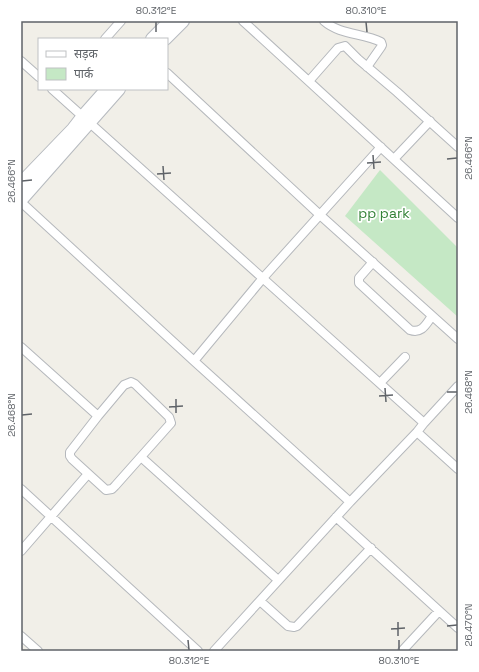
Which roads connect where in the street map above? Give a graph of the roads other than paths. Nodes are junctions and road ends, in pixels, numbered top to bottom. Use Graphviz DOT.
graph roads {
  1 [pos="121,21"];
  2 [pos="170,21"];
  3 [pos="183,21"];
  4 [pos="243,21"];
  5 [pos="324,21"];
  6 [pos="106,38"];
  7 [pos="153,38"];
  8 [pos="166,38"];
  9 [pos="21,61"];
  10 [pos="367,67"];
  11 [pos="168,74"];
  12 [pos="38,76"];
  13 [pos="309,81"];
  14 [pos="56,90"];
  15 [pos="106,90"];
  16 [pos="118,90"];
  17 [pos="86,119"];
  18 [pos="430,121"];
  19 [pos="381,147"];
  20 [pos="458,147"];
  21 [pos="394,159"];
  22 [pos="21,183"];
  23 [pos="21,201"];
  24 [pos="320,214"];
  25 [pos="458,218"];
  26 [pos="373,262"];
  27 [pos="263,278"];
  28 [pos="432,316"];
  29 [pos="458,339"];
  30 [pos="21,347"];
  31 [pos="404,356"];
  32 [pos="194,361"];
  33 [pos="380,383"];
  34 [pos="458,386"];
  35 [pos="98,416"];
  36 [pos="424,423"];
  37 [pos="417,432"];
  38 [pos="141,457"];
  39 [pos="458,467"];
  40 [pos="88,474"];
  41 [pos="21,489"];
  42 [pos="350,502"];
  43 [pos="51,516"];
  44 [pos="336,517"];
  45 [pos="371,548"];
  46 [pos="21,551"];
  47 [pos="278,580"];
  48 [pos="260,601"];
  49 [pos="439,611"];
  50 [pos="458,628"];
  51 [pos="21,636"];
  52 [pos="38,651"];
  53 [pos="198,651"];
  54 [pos="214,651"];
  55 [pos="402,651"];
  1 -- 6 [label="street"];
  2 -- 7 [label="street"];
  3 -- 8 [label="street"];
  4 -- 13 [label="street"];
  5 -- 10 [label="street"];
  9 -- 12 [label="street"];
  10 -- 13 [label="street"];
  10 -- 18 [label="street"];
  11 -- 24 [label="street"];
  13 -- 19 [label="street"];
  14 -- 17 [label="street"];
  15 -- 17 [label="street"];
  16 -- 17 [label="street"];
  17 -- 22 [label="street"];
  17 -- 23 [label="street"];
  17 -- 27 [label="street"];
  18 -- 20 [label="street"];
  18 -- 21 [label="street"];
  19 -- 21 [label="street"];
  19 -- 24 [label="street"];
  21 -- 25 [label="street"];
  23 -- 32 [label="street"];
  24 -- 26 [label="street"];
  24 -- 27 [label="street"];
  26 -- 28 [label="street"];
  26 -- 28 [label="street"];
  27 -- 32 [label="street"];
  27 -- 33 [label="street"];
  28 -- 29 [label="street"];
  30 -- 35 [label="street"];
  31 -- 33 [label="street"];
  32 -- 42 [label="street"];
  33 -- 36 [label="street"];
  34 -- 36 [label="street"];
  35 -- 38 [label="street"];
  35 -- 40 [label="street"];
  36 -- 37 [label="street"];
  37 -- 39 [label="street"];
  37 -- 42 [label="street"];
  38 -- 40 [label="street"];
  38 -- 47 [label="street"];
  40 -- 43 [label="street"];
  41 -- 43 [label="street"];
  42 -- 44 [label="street"];
  43 -- 46 [label="street"];
  43 -- 53 [label="street"];
  44 -- 45 [label="street"];
  44 -- 47 [label="street"];
  45 -- 48 [label="street"];
  45 -- 49 [label="street"];
  47 -- 48 [label="street"];
  48 -- 54 [label="street"];
  49 -- 50 [label="street"];
  49 -- 55 [label="street"];
  51 -- 52 [label="street"];
}
